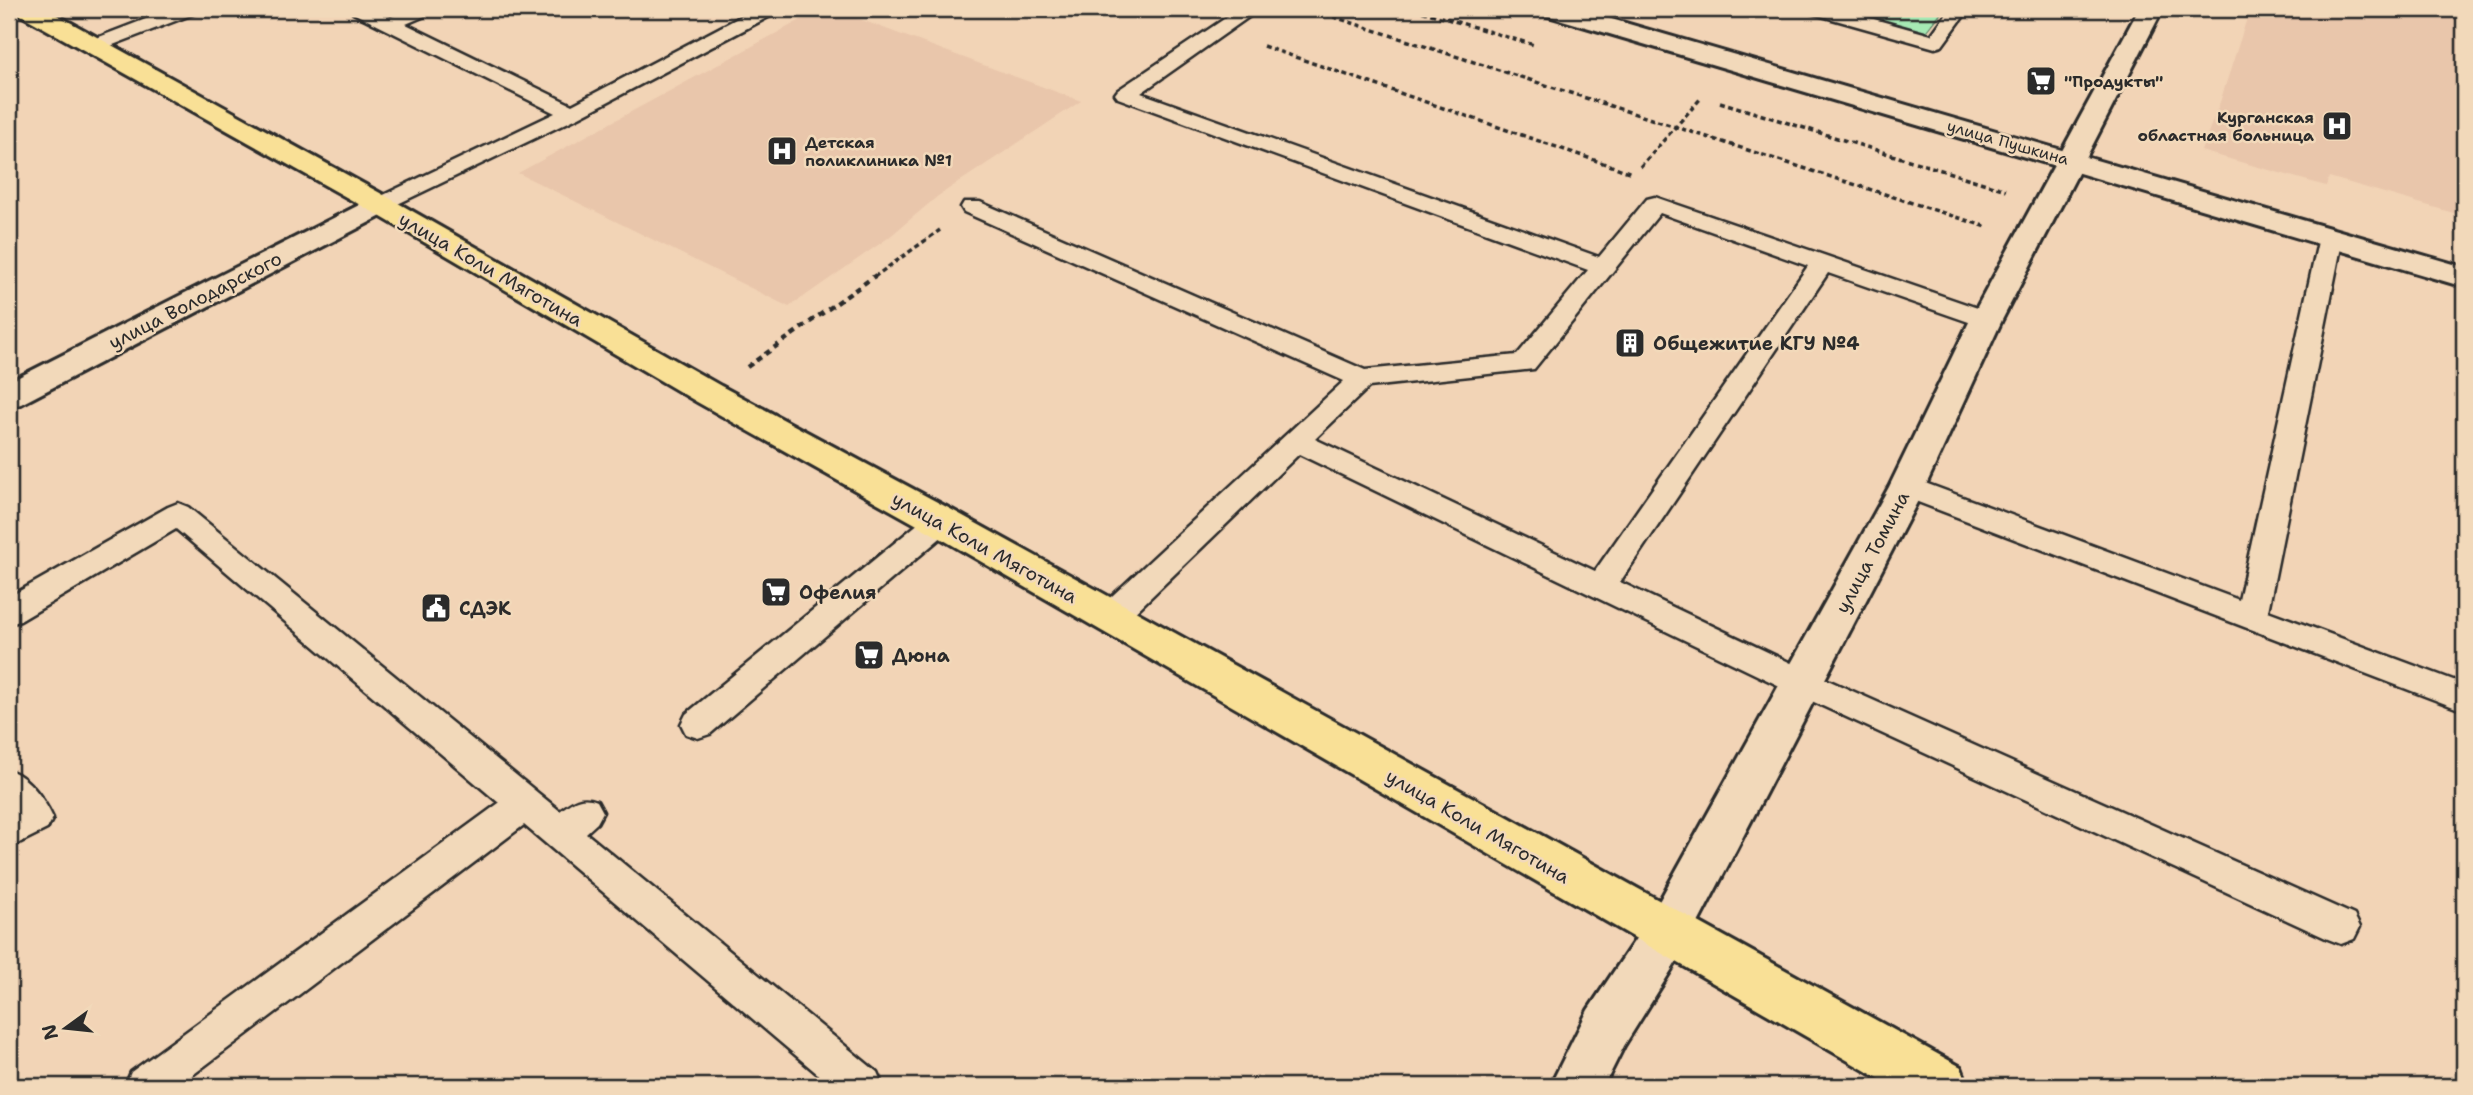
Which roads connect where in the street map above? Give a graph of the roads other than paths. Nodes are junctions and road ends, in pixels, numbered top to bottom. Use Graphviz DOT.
graph roads {
  1 [pos="28,9"];
  2 [pos="189,9"];
  3 [pos="360,9"];
  4 [pos="425,9"];
  5 [pos="769,9"];
  6 [pos="1251,9"];
  7 [pos="1551,9"];
  8 [pos="1818,9"];
  9 [pos="1960,9"];
  10 [pos="2151,9"];
  11 [pos="391,24"];
  12 [pos="93,46"];
  13 [pos="572,113"];
  14 [pos="2069,159"];
  15 [pos="381,205"];
  16 [pos="972,207"];
  17 [pos="2331,237"];
  18 [pos="1822,262"];
  19 [pos="1604,267"];
  20 [pos="2464,277"];
  21 [pos="1986,320"];
  22 [pos="1362,379"];
  23 [pos="9,396"];
  24 [pos="1296,441"];
  25 [pos="1907,487"];
  26 [pos="942,521"];
  27 [pos="1601,586"];
  28 [pos="9,612"];
  29 [pos="1110,617"];
  30 [pos="2250,617"];
  31 [pos="1801,682"];
  32 [pos="2464,698"];
  33 [pos="698,724"];
  34 [pos="9,785"];
  35 [pos="525,804"];
  36 [pos="9,832"];
  37 [pos="2341,927"];
  38 [pos="1668,932"];
  39 [pos="145,1086"];
  40 [pos="863,1086"];
  41 [pos="1576,1086"];
  42 [pos="1941,1086"];
  1 -- 12 [label="main road, улица Коли Мяготина"];
  2 -- 12 [label="lane"];
  3 -- 11 [label="lane"];
  4 -- 11 [label="lane"];
  5 -- 13 [label="lane"];
  6 -- 19 [label="lane"];
  7 -- 14 [label="street, улица Пушкина"];
  8 -- 9 [label="lane"];
  10 -- 14 [label="street, улица Томина"];
  11 -- 13 [label="lane"];
  12 -- 15 [label="main road, улица Коли Мяготина"];
  13 -- 15 [label="lane"];
  14 -- 17 [label="street, улица Пушкина"];
  14 -- 21 [label="street, улица Томина"];
  15 -- 23 [label="street, улица Володарского"];
  15 -- 26 [label="main road, улица Коли Мяготина"];
  16 -- 22 [label="lane"];
  17 -- 20 [label="street, улица Пушкина"];
  17 -- 30 [label="lane"];
  18 -- 19 [label="lane"];
  18 -- 21 [label="lane"];
  18 -- 27 [label="lane"];
  19 -- 22 [label="lane"];
  21 -- 25 [label="street, улица Томина"];
  22 -- 24 [label="lane"];
  24 -- 27 [label="lane"];
  24 -- 29 [label="lane"];
  25 -- 30 [label="lane"];
  25 -- 31 [label="street, улица Томина"];
  26 -- 29 [label="main road, улица Коли Мяготина"];
  26 -- 33 [label="lane"];
  27 -- 31 [label="lane"];
  28 -- 35 [label="lane"];
  29 -- 38 [label="main road, улица Коли Мяготина"];
  30 -- 32 [label="lane"];
  31 -- 37 [label="lane"];
  31 -- 38 [label="street, улица Томина"];
  34 -- 36 [label="lane"];
  35 -- 39 [label="lane"];
  35 -- 40 [label="lane"];
  38 -- 41 [label="street, улица Томина"];
  38 -- 42 [label="main road, улица Коли Мяготина"];
}
